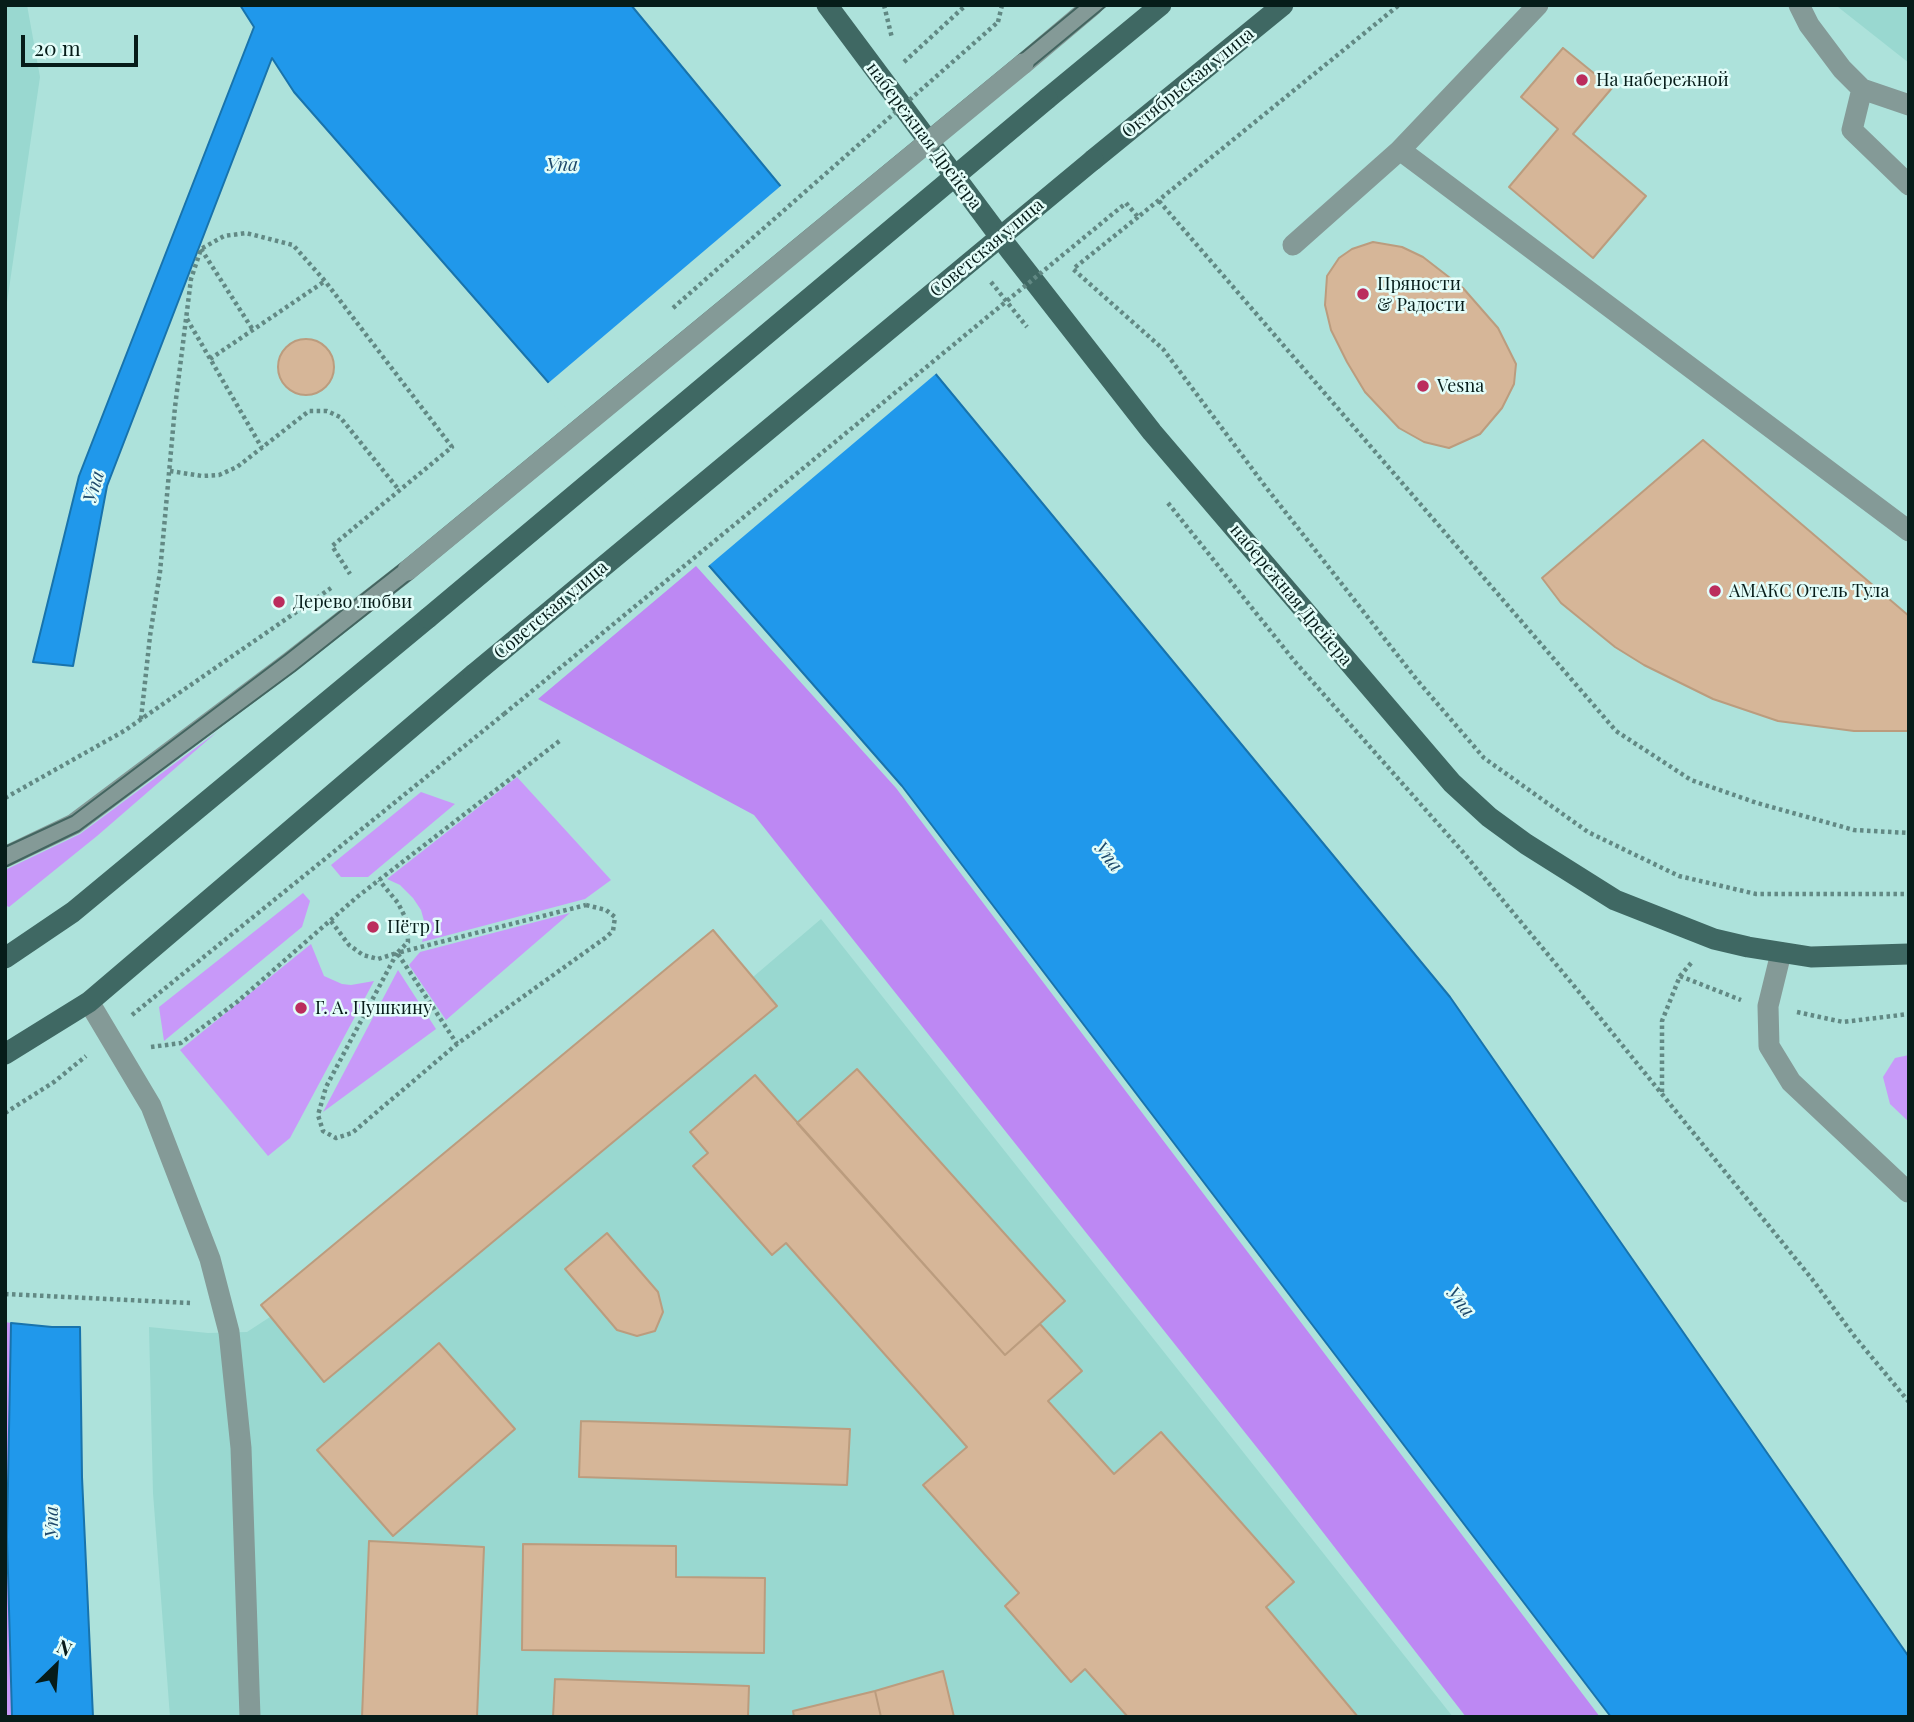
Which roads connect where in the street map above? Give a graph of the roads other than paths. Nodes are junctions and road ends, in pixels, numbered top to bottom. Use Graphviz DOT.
graph roads {
  1 [pos="827,5"];
  2 [pos="1093,5"];
  3 [pos="1161,5"];
  4 [pos="1283,5"];
  5 [pos="1538,5"];
  6 [pos="1799,5"];
  7 [pos="1862,89"];
  8 [pos="1909,105"];
  9 [pos="1400,150"];
  10 [pos="1093,160"];
  11 [pos="1909,185"];
  12 [pos="1293,245"];
  13 [pos="1909,531"];
  14 [pos="5,857"];
  15 [pos="1781,953"];
  16 [pos="1909,954"];
  17 [pos="5,958"];
  18 [pos="89,1002"];
  19 [pos="5,1054"];
  20 [pos="1908,1192"];
  21 [pos="250,1717"];
  1 -- 15 [label="main road, набережная Дрейера"];
  2 -- 14 [label="street, bridge"];
  3 -- 17 [label="main road, bridge"];
  4 -- 10 [label="main road, Октябрьская улица"];
  5 -- 9 [label="street"];
  6 -- 7 [label="street"];
  7 -- 8 [label="street"];
  7 -- 11 [label="street"];
  9 -- 12 [label="street"];
  9 -- 13 [label="street"];
  10 -- 18 [label="main road, Советская улица, bridge"];
  15 -- 16 [label="main road, набережная Дрейера"];
  15 -- 20 [label="street"];
  18 -- 19 [label="main road, Советская улица"];
  18 -- 21 [label="street"];
}
